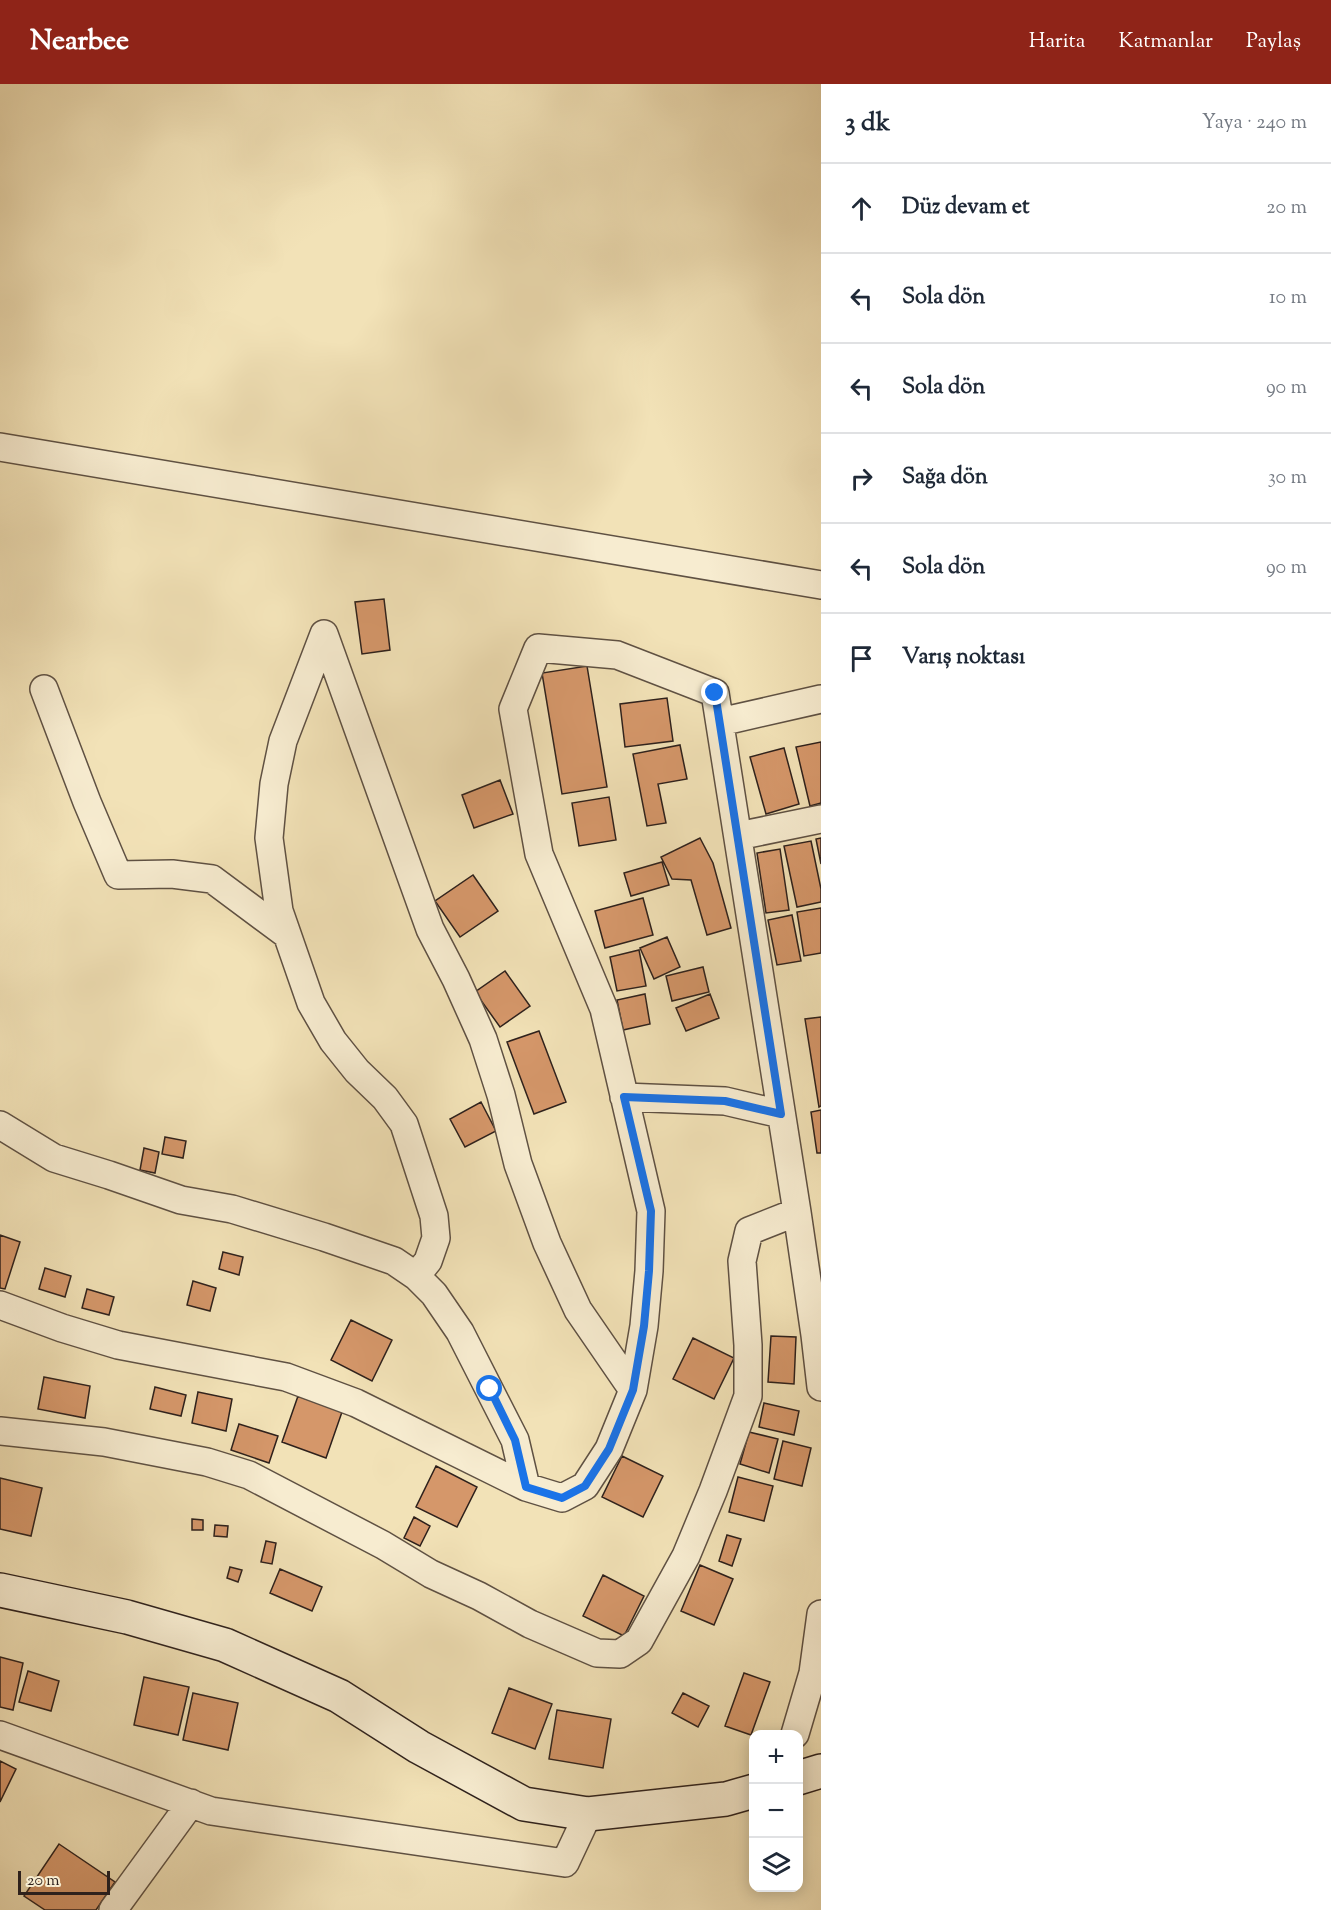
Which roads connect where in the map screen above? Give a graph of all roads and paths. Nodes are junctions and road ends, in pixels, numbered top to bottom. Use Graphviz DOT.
graph roads {
  1 [pos="0,447"];
  2 [pos="821,585"];
  3 [pos="44,689"];
  4 [pos="821,699"];
  5 [pos="720,722"];
  6 [pos="821,819"];
  7 [pos="738,836"];
  8 [pos="286,934"];
  9 [pos="624,1097"];
  10 [pos="781,1114"];
  11 [pos="0,1125"];
  12 [pos="797,1212"];
  13 [pos="416,1276"];
  14 [pos="0,1305"];
  15 [pos="821,1387"];
  16 [pos="633,1390"];
  17 [pos="0,1431"];
  18 [pos="526,1487"];
  19 [pos="0,1590"];
  20 [pos="821,1614"];
  21 [pos="796,1730"];
  22 [pos="0,1735"];
  23 [pos="821,1771"];
  24 [pos="803,1776"];
  25 [pos="749,1792"];
  26 [pos="191,1803"];
  27 [pos="588,1814"];
  28 [pos="113,1910"];
  1 -- 2 [label="street"];
  3 -- 8 [label="street"];
  4 -- 5 [label="street"];
  5 -- 7 [label="street"];
  5 -- 9 [label="street"];
  6 -- 7 [label="street"];
  7 -- 10 [label="street"];
  8 -- 13 [label="street"];
  8 -- 16 [label="street"];
  9 -- 10 [label="street"];
  9 -- 16 [label="street"];
  10 -- 12 [label="street"];
  11 -- 13 [label="street"];
  12 -- 15 [label="street"];
  12 -- 17 [label="street"];
  13 -- 18 [label="street"];
  14 -- 18 [label="street"];
  16 -- 18 [label="street"];
  19 -- 27 [label="main road"];
  20 -- 21 [label="street"];
  22 -- 26 [label="street"];
  23 -- 24 [label="main road"];
  25 -- 27 [label="main road"];
  26 -- 27 [label="street"];
  26 -- 28 [label="street"];
}
